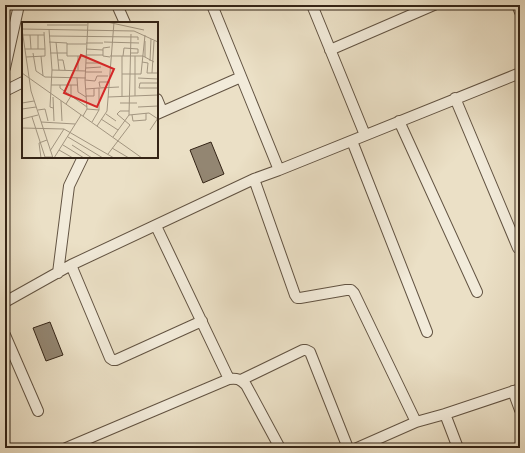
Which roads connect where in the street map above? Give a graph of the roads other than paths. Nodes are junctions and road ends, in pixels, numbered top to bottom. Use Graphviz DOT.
graph roads {
  1 [pos="19,5"];
  2 [pos="117,5"];
  3 [pos="212,5"];
  4 [pos="312,5"];
  5 [pos="434,5"];
  6 [pos="517,5"];
  7 [pos="421,8"];
  8 [pos="520,12"];
  9 [pos="124,22"];
  10 [pos="330,50"];
  11 [pos="5,68"];
  12 [pos="520,72"];
  13 [pos="241,76"];
  14 [pos="22,82"];
  15 [pos="5,91"];
  16 [pos="455,98"];
  17 [pos="160,112"];
  18 [pos="399,121"];
  19 [pos="365,135"];
  20 [pos="352,141"];
  21 [pos="83,158"];
  22 [pos="279,170"];
  23 [pos="254,180"];
  24 [pos="156,226"];
  25 [pos="518,248"];
  26 [pos="71,265"];
  27 [pos="58,273"];
  28 [pos="477,292"];
  29 [pos="5,302"];
  30 [pos="202,322"];
  31 [pos="427,332"];
  32 [pos="5,335"];
  33 [pos="229,379"];
  34 [pos="241,380"];
  35 [pos="516,390"];
  36 [pos="520,410"];
  37 [pos="38,411"];
  38 [pos="445,414"];
  39 [pos="416,422"];
  40 [pos="66,448"];
  41 [pos="280,448"];
  42 [pos="348,448"];
  43 [pos="358,448"];
  44 [pos="458,448"];
  1 -- 11 [label="street"];
  2 -- 9 [label="street"];
  3 -- 13 [label="street"];
  4 -- 10 [label="street"];
  5 -- 7 [label="street"];
  6 -- 8 [label="street"];
  7 -- 10 [label="street"];
  10 -- 19 [label="street"];
  12 -- 16 [label="street"];
  13 -- 17 [label="street"];
  13 -- 22 [label="street"];
  14 -- 15 [label="street"];
  16 -- 18 [label="street"];
  16 -- 25 [label="street"];
  18 -- 19 [label="street"];
  18 -- 28 [label="street"];
  19 -- 20 [label="street"];
  20 -- 22 [label="street"];
  20 -- 31 [label="street"];
  21 -- 27 [label="street"];
  22 -- 23 [label="street"];
  23 -- 24 [label="street"];
  23 -- 39 [label="street"];
  24 -- 26 [label="street"];
  24 -- 30 [label="street"];
  26 -- 27 [label="street"];
  26 -- 30 [label="street"];
  27 -- 29 [label="street"];
  30 -- 33 [label="street"];
  32 -- 37 [label="street"];
  33 -- 34 [label="street"];
  33 -- 40 [label="street"];
  34 -- 41 [label="street"];
  34 -- 42 [label="street"];
  35 -- 36 [label="street"];
  35 -- 38 [label="street"];
  38 -- 39 [label="street"];
  38 -- 44 [label="street"];
  39 -- 43 [label="street"];
}
